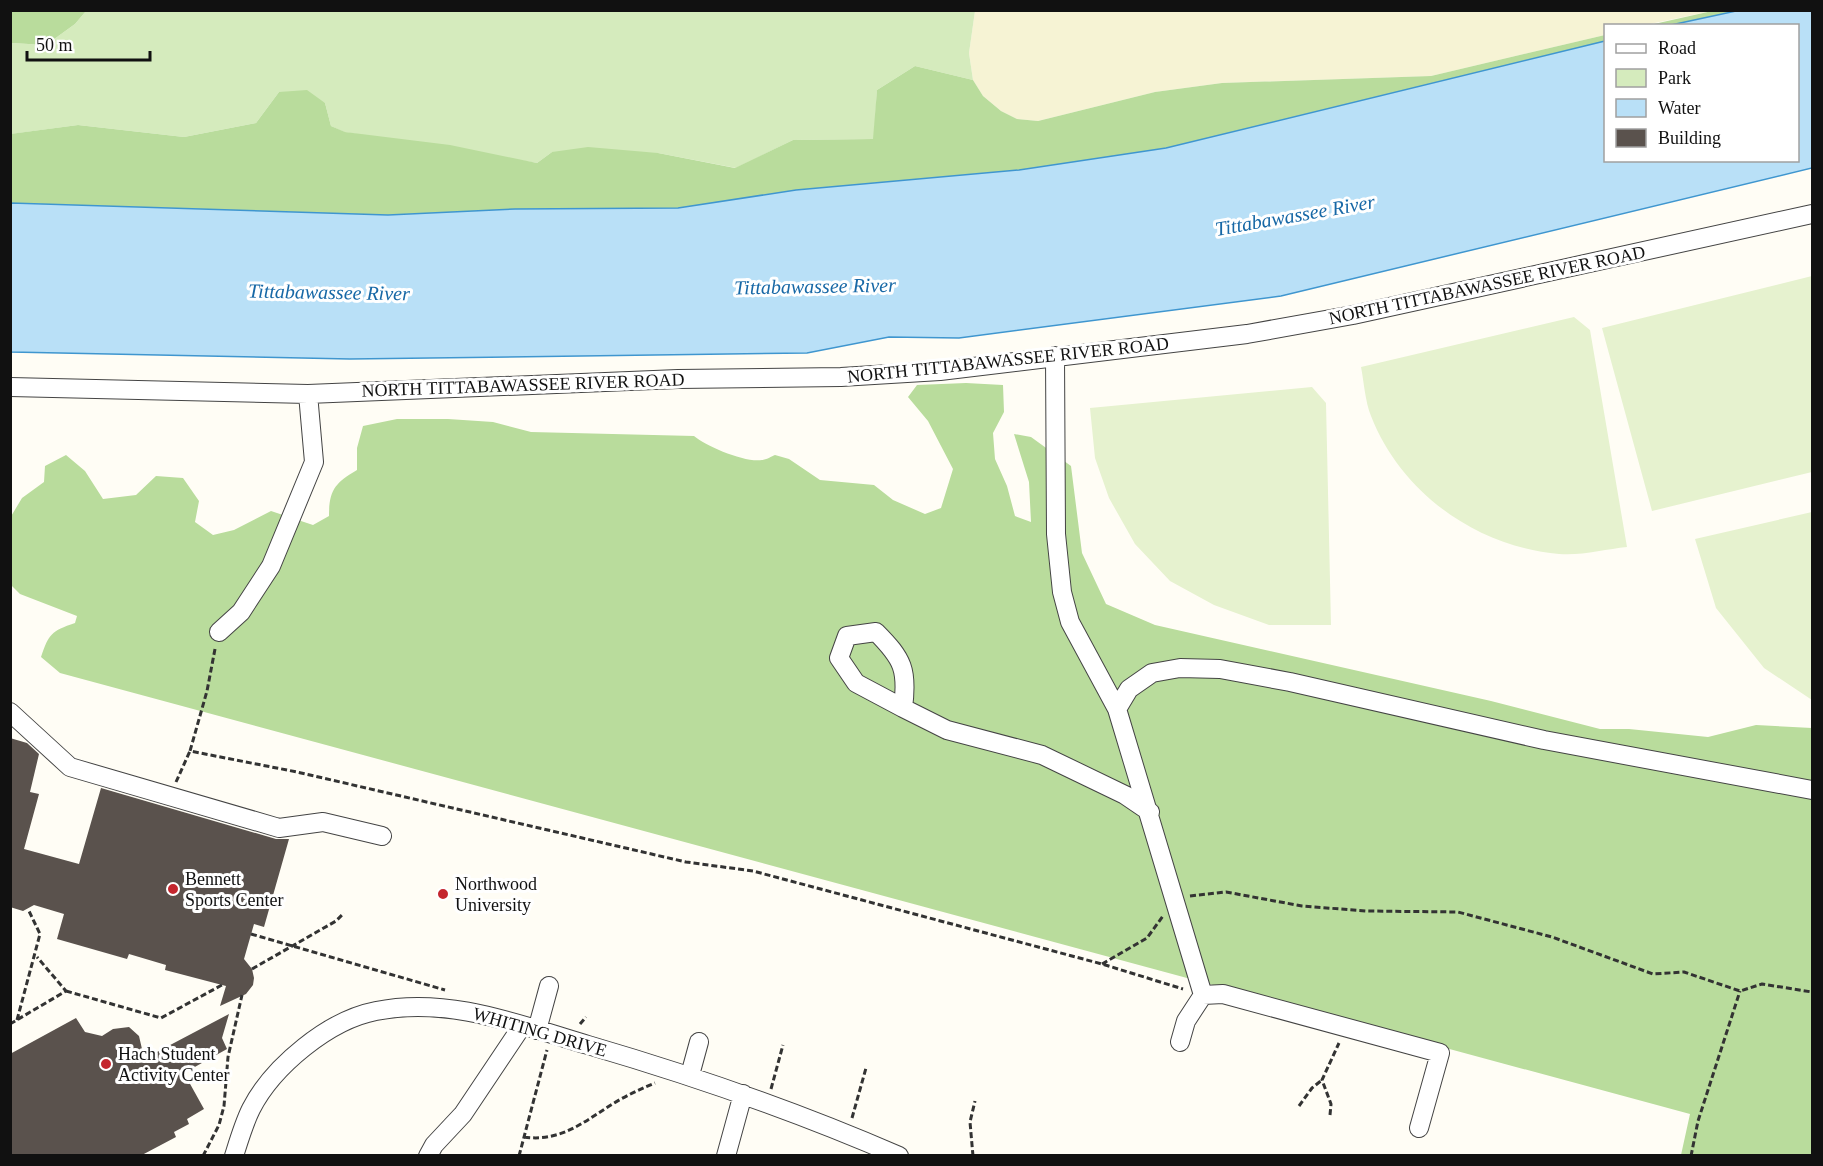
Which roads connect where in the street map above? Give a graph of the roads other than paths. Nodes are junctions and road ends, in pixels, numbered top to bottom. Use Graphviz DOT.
graph roads {
  1 [pos="1812,214"];
  2 [pos="1055,356"];
  3 [pos="10,387"];
  4 [pos="308,394"];
  5 [pos="219,632"];
  6 [pos="903,708"];
  7 [pos="1117,709"];
  8 [pos="10,712"];
  9 [pos="1812,790"];
  10 [pos="1150,812"];
  11 [pos="382,836"];
  12 [pos="549,986"];
  13 [pos="1203,995"];
  14 [pos="529,1028"];
  15 [pos="699,1042"];
  16 [pos="1180,1042"];
  17 [pos="690,1075"];
  18 [pos="743,1094"];
  19 [pos="1419,1128"];
  20 [pos="234,1155"];
  21 [pos="428,1155"];
  22 [pos="726,1155"];
  23 [pos="899,1155"];
  1 -- 2 [label="street, NORTH TITTABAWASSEE RIVER ROAD"];
  2 -- 4 [label="street, NORTH TITTABAWASSEE RIVER ROAD"];
  2 -- 7 [label="street"];
  3 -- 4 [label="street, NORTH TITTABAWASSEE RIVER ROAD"];
  4 -- 5 [label="street"];
  6 -- 10 [label="street"];
  7 -- 9 [label="street"];
  7 -- 10 [label="street"];
  8 -- 11 [label="street"];
  10 -- 13 [label="street"];
  12 -- 14 [label="street"];
  13 -- 16 [label="street"];
  13 -- 19 [label="street"];
  14 -- 17 [label="street, WHITING DRIVE"];
  14 -- 20 [label="street, WHITING DRIVE"];
  14 -- 21 [label="street"];
  15 -- 17 [label="street"];
  17 -- 18 [label="street, WHITING DRIVE"];
  18 -- 22 [label="street"];
  18 -- 23 [label="street, WHITING DRIVE"];
}
